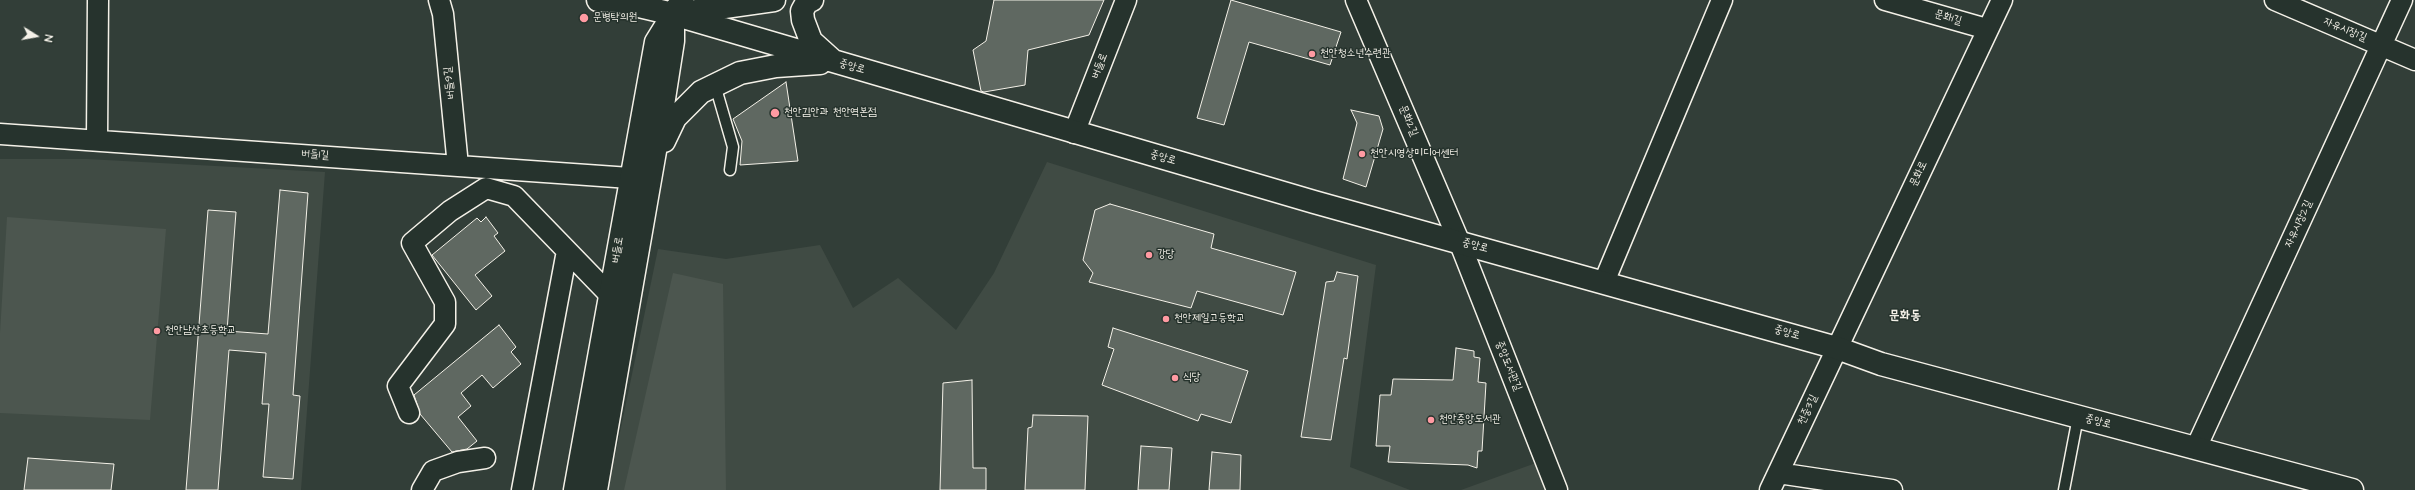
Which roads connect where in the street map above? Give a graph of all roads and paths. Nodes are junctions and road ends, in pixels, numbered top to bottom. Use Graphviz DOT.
graph roads {
  1 [pos="98,0"];
  2 [pos="439,0"];
  3 [pos="612,0"];
  4 [pos="710,0"];
  5 [pos="774,0"];
  6 [pos="812,0"];
  7 [pos="1126,0"];
  8 [pos="1356,0"];
  9 [pos="1722,0"];
  10 [pos="1885,0"];
  11 [pos="2002,0"];
  12 [pos="2274,0"];
  13 [pos="2402,0"];
  14 [pos="676,5"];
  15 [pos="1988,29"];
  16 [pos="2381,45"];
  17 [pos="2415,60"];
  18 [pos="835,62"];
  19 [pos="715,85"];
  20 [pos="1074,133"];
  21 [pos="0,134"];
  22 [pos="97,140"];
  23 [pos="654,162"];
  24 [pos="458,166"];
  25 [pos="730,170"];
  26 [pos="630,178"];
  27 [pos="1459,242"];
  28 [pos="567,251"];
  29 [pos="1604,282"];
  30 [pos="610,295"];
  31 [pos="1837,348"];
  32 [pos="409,413"];
  33 [pos="2078,417"];
  34 [pos="2196,448"];
  35 [pos="485,458"];
  36 [pos="1774,482"];
  37 [pos="422,490"];
  38 [pos="522,490"];
  39 [pos="575,490"];
  40 [pos="596,490"];
  41 [pos="1557,490"];
  42 [pos="1892,490"];
  43 [pos="2064,490"];
  44 [pos="2352,490"];
  1 -- 22 [label="street"];
  2 -- 24 [label="street, 버들9길"];
  3 -- 14 [label="street, 중앙로"];
  4 -- 14 [label="street"];
  5 -- 14 [label="street"];
  6 -- 18 [label="street"];
  7 -- 20 [label="street, 버들로"];
  8 -- 27 [label="street, 문화2길"];
  9 -- 29 [label="street"];
  10 -- 15 [label="street, 문화1길"];
  11 -- 15 [label="street, 문화로"];
  12 -- 16 [label="street, 자유시장1길"];
  13 -- 16 [label="street, 자유시장2길"];
  14 -- 18 [label="street, 중앙로"];
  14 -- 23 [label="street, 버들로"];
  14 -- 26 [label="street, 버들로"];
  15 -- 31 [label="street, 문화로"];
  16 -- 17 [label="street, 자유시장1길"];
  16 -- 34 [label="street, 자유시장2길"];
  18 -- 19 [label="street"];
  18 -- 20 [label="street, 중앙로"];
  19 -- 23 [label="street"];
  19 -- 25 [label="lane"];
  20 -- 27 [label="street, 중앙로"];
  21 -- 22 [label="street, 버들1길"];
  22 -- 24 [label="street, 버들1길"];
  23 -- 40 [label="street, 버들로"];
  24 -- 26 [label="street, 버들1길"];
  26 -- 30 [label="street, 버들로"];
  27 -- 29 [label="street, 중앙로"];
  27 -- 41 [label="street, 중앙도서관길"];
  28 -- 30 [label="street"];
  28 -- 32 [label="street"];
  28 -- 38 [label="street"];
  29 -- 31 [label="street, 중앙로"];
  30 -- 39 [label="street, 버들로"];
  31 -- 33 [label="street, 중앙로"];
  31 -- 36 [label="street, 천중3길"];
  33 -- 34 [label="street, 중앙로"];
  33 -- 43 [label="lane"];
  34 -- 44 [label="street, 중앙로"];
  35 -- 37 [label="street"];
  36 -- 42 [label="street, 천중3길"];
}
